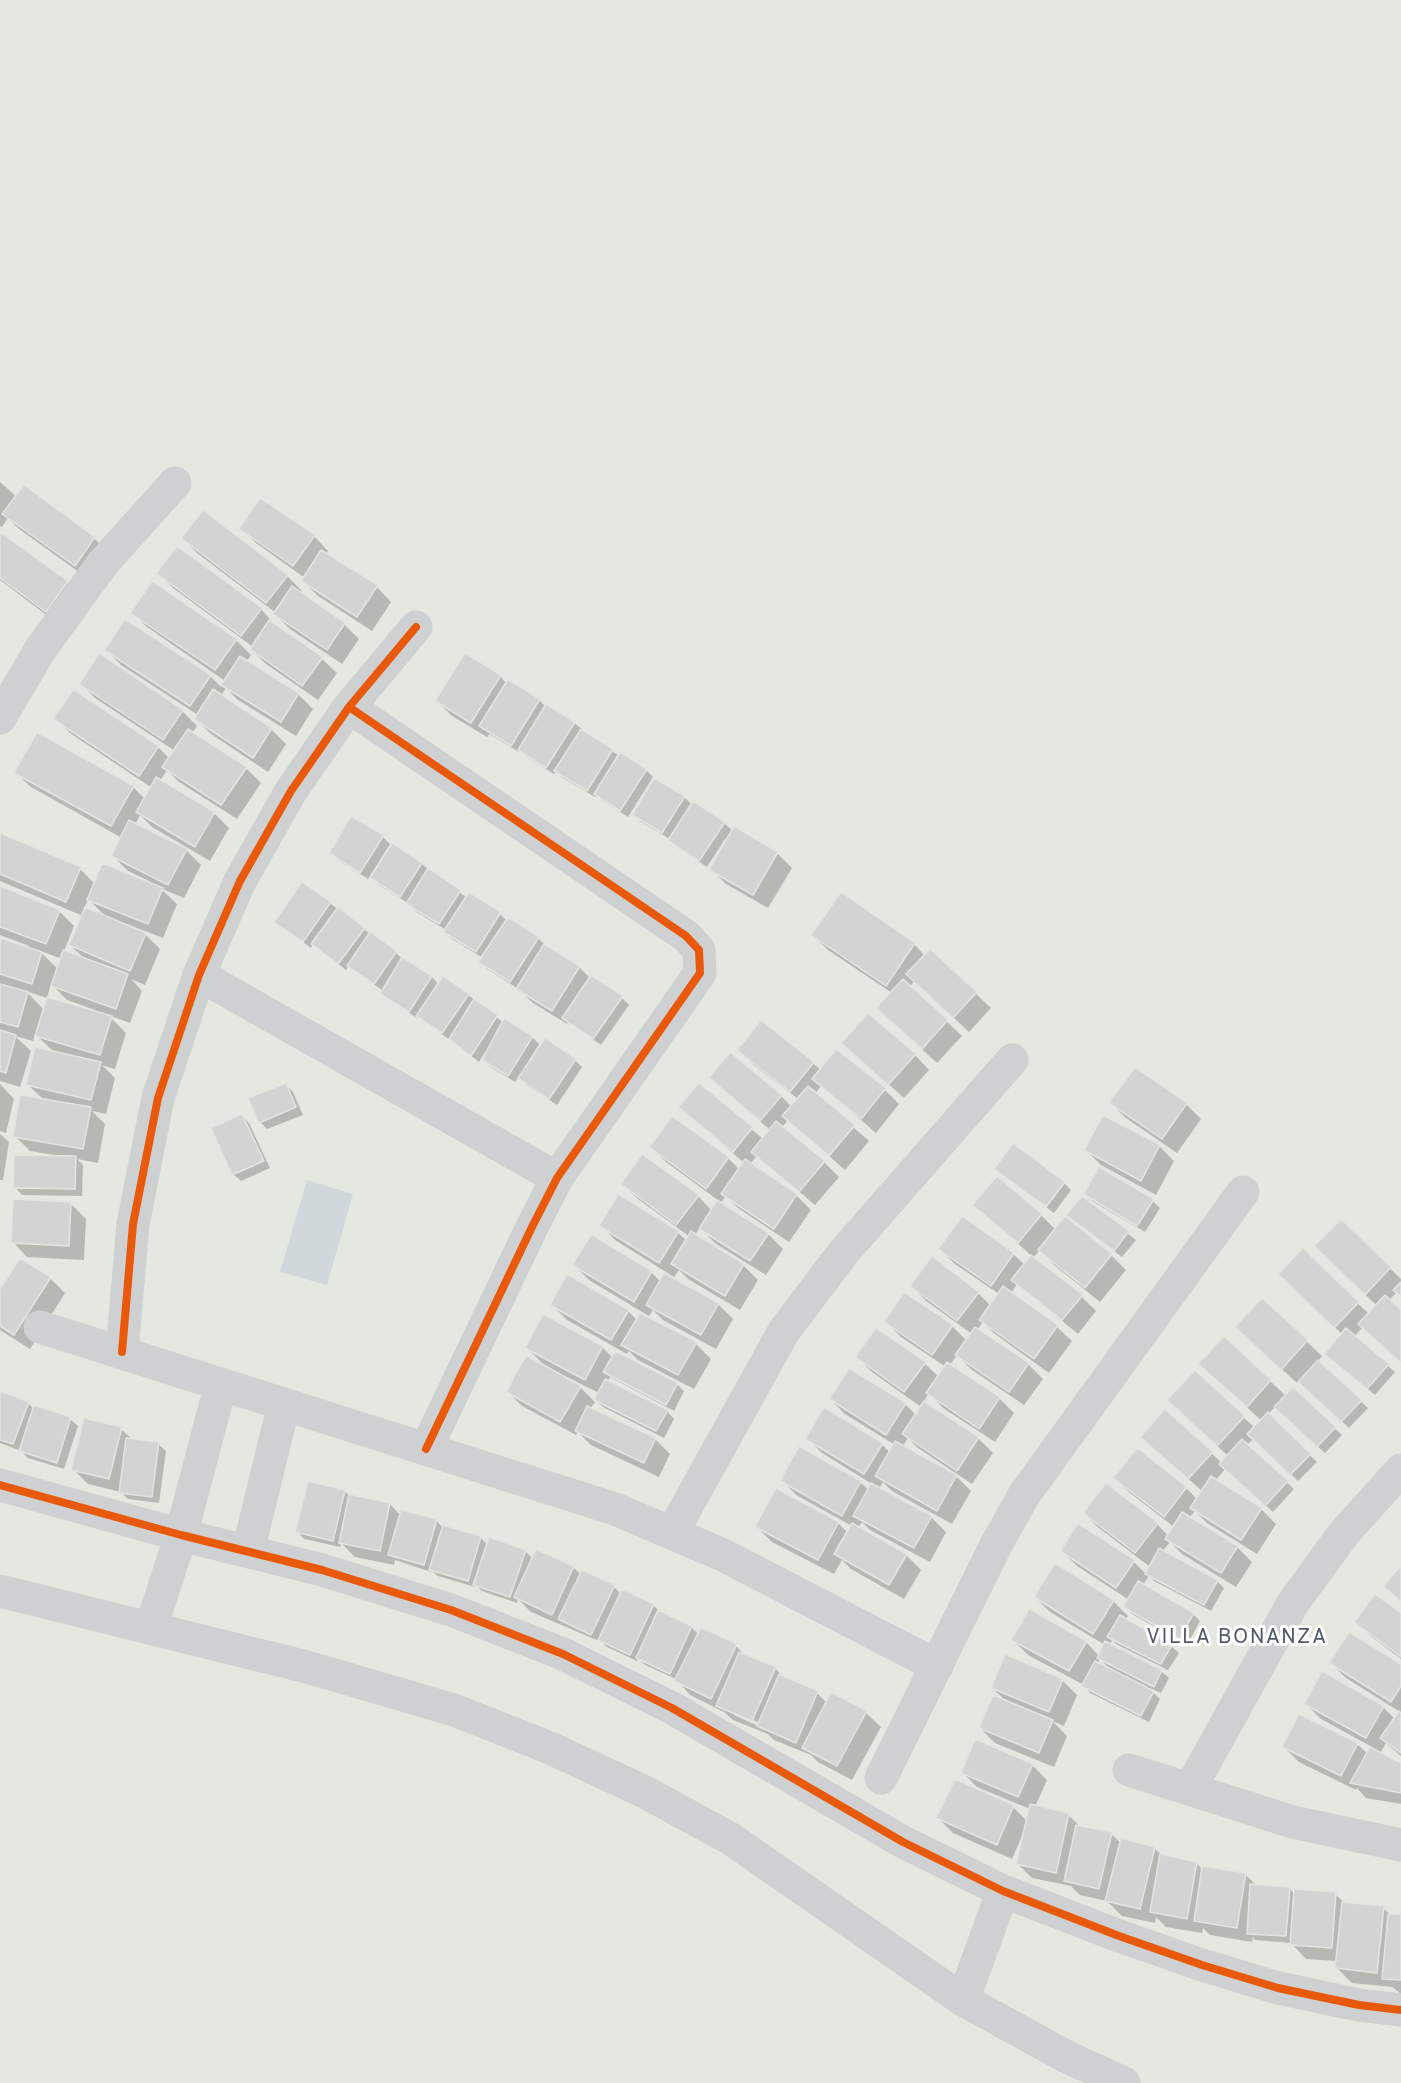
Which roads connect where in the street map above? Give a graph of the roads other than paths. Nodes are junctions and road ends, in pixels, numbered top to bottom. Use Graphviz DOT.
graph roads {
  1 [pos="174,483"];
  2 [pos="416,627"];
  3 [pos="349,706"];
  4 [pos="0,718"];
  5 [pos="199,975"];
  6 [pos="1012,1060"];
  7 [pos="557,1178"];
  8 [pos="1243,1192"];
  9 [pos="40,1327"];
  10 [pos="122,1352"];
  11 [pos="221,1384"];
  12 [pos="284,1404"];
  13 [pos="426,1449"];
  14 [pos="1401,1470"];
  15 [pos="0,1485"];
  16 [pos="672,1533"];
  17 [pos="181,1535"];
  18 [pos="248,1551"];
  19 [pos="0,1591"];
  20 [pos="151,1627"];
  21 [pos="937,1666"];
  22 [pos="1129,1770"];
  23 [pos="882,1778"];
  24 [pos="1190,1789"];
  25 [pos="1401,1845"];
  26 [pos="1003,1891"];
  27 [pos="963,2001"];
  28 [pos="1401,2010"];
  29 [pos="1124,2083"];
  1 -- 4 [label="street"];
  2 -- 3 [label="street"];
  3 -- 5 [label="street"];
  3 -- 7 [label="street"];
  5 -- 7 [label="street"];
  5 -- 10 [label="street"];
  6 -- 16 [label="street"];
  7 -- 13 [label="street"];
  8 -- 21 [label="street"];
  9 -- 10 [label="street"];
  10 -- 11 [label="street"];
  11 -- 12 [label="street"];
  11 -- 17 [label="street"];
  12 -- 13 [label="street"];
  12 -- 18 [label="street"];
  13 -- 16 [label="street"];
  14 -- 24 [label="street"];
  15 -- 17 [label="street"];
  16 -- 21 [label="street"];
  17 -- 18 [label="street"];
  17 -- 20 [label="street"];
  18 -- 26 [label="street"];
  19 -- 20 [label="street"];
  20 -- 27 [label="street"];
  21 -- 23 [label="street"];
  22 -- 24 [label="street"];
  24 -- 25 [label="street"];
  26 -- 27 [label="street"];
  26 -- 28 [label="street"];
  27 -- 29 [label="street"];
}
